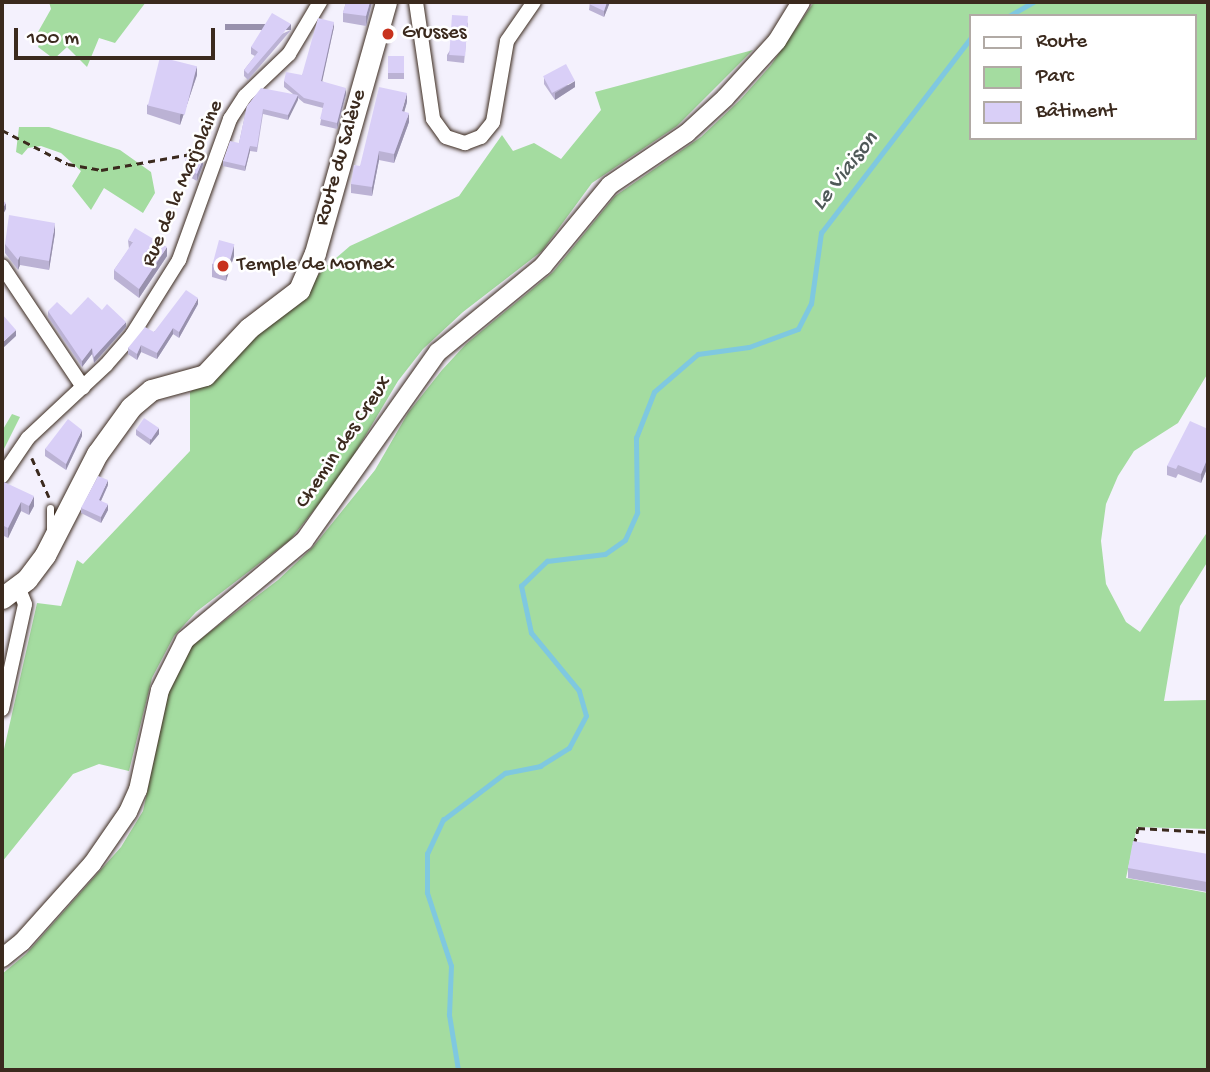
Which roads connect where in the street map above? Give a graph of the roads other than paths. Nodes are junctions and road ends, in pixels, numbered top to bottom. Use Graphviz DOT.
graph roads {
  1 [pos="320,2"];
  2 [pos="386,2"];
  3 [pos="415,2"];
  4 [pos="534,2"];
  5 [pos="801,2"];
  6 [pos="2,265"];
  7 [pos="83,387"];
  8 [pos="2,476"];
  9 [pos="50,508"];
  10 [pos="55,540"];
  11 [pos="10,592"];
  12 [pos="2,709"];
  13 [pos="2,958"];
  1 -- 7 [label="street, Rue de la Marjolaine"];
  2 -- 10 [label="main road, Route du Salève"];
  3 -- 4 [label="street"];
  5 -- 13 [label="street, Chemin des Creux"];
  6 -- 7 [label="street"];
  7 -- 8 [label="street, Rue de la Marjolaine"];
  9 -- 10 [label="lane"];
  10 -- 11 [label="main road, Route du Salève"];
  11 -- 12 [label="street"];
}
